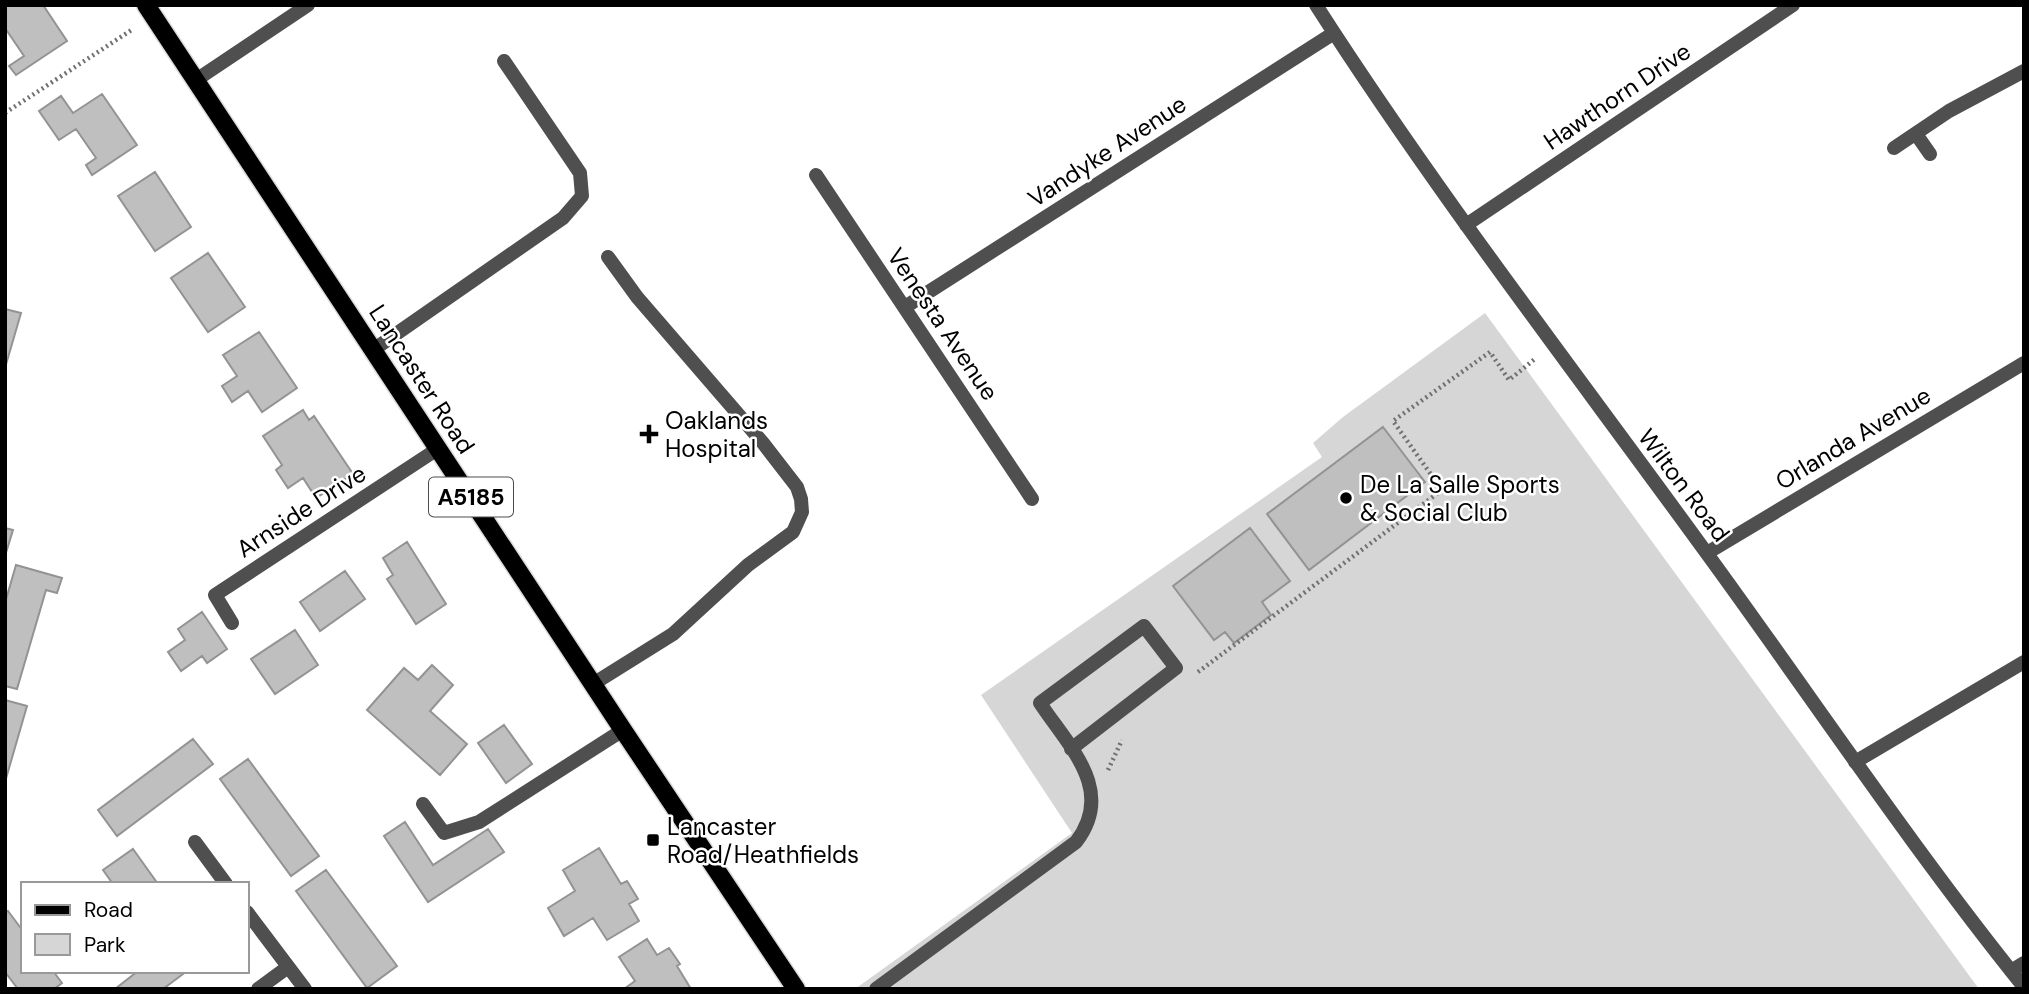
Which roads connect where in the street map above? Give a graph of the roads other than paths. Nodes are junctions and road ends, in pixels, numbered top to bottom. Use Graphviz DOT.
graph roads {
  1 [pos="308,5"];
  2 [pos="1317,5"];
  3 [pos="1793,5"];
  4 [pos="150,11"];
  5 [pos="1334,33"];
  6 [pos="504,61"];
  7 [pos="2024,71"];
  8 [pos="196,79"];
  9 [pos="1916,134"];
  10 [pos="1894,148"];
  11 [pos="1930,154"];
  12 [pos="816,175"];
  13 [pos="1466,225"];
  14 [pos="608,257"];
  15 [pos="905,307"];
  16 [pos="373,350"];
  17 [pos="2024,363"];
  18 [pos="439,448"];
  19 [pos="1032,499"];
  20 [pos="1707,553"];
  21 [pos="232,622"];
  22 [pos="2024,662"];
  23 [pos="593,684"];
  24 [pos="623,730"];
  25 [pos="1070,749"];
  26 [pos="1856,762"];
  27 [pos="423,804"];
  28 [pos="195,842"];
  29 [pos="225,882"];
  30 [pos="248,913"];
  31 [pos="288,967"];
  32 [pos="2017,967"];
  33 [pos="2024,987"];
  34 [pos="258,989"];
  35 [pos="305,989"];
  36 [pos="796,989"];
  37 [pos="876,989"];
  1 -- 8 [label="street"];
  2 -- 5 [label="street, Wilton Road"];
  3 -- 13 [label="street, Hawthorn Drive"];
  4 -- 8 [label="main road, Lancaster Road / A5185"];
  5 -- 13 [label="street, Wilton Road"];
  5 -- 15 [label="street, Vandyke Avenue"];
  6 -- 16 [label="street"];
  7 -- 9 [label="street"];
  8 -- 16 [label="main road, Lancaster Road / A5185"];
  9 -- 10 [label="street"];
  9 -- 11 [label="street"];
  12 -- 15 [label="street, Venesta Avenue"];
  13 -- 20 [label="street, Wilton Road"];
  14 -- 23 [label="street"];
  15 -- 19 [label="street, Venesta Avenue"];
  16 -- 18 [label="main road, Lancaster Road / A5185"];
  17 -- 20 [label="street, Orlanda Avenue"];
  18 -- 21 [label="street, Arnside Drive"];
  18 -- 23 [label="main road, Lancaster Road / A5185"];
  20 -- 26 [label="street, Wilton Road"];
  22 -- 26 [label="street"];
  23 -- 24 [label="main road, Lancaster Road / A5185"];
  24 -- 27 [label="street"];
  24 -- 36 [label="main road, Lancaster Road / A5185"];
  25 -- 25 [label="street"];
  25 -- 37 [label="street"];
  26 -- 32 [label="street, Wilton Road"];
  28 -- 29 [label="street"];
  30 -- 31 [label="street"];
  31 -- 34 [label="street"];
  31 -- 35 [label="street"];
  32 -- 33 [label="street, Wilton Road"];
}
